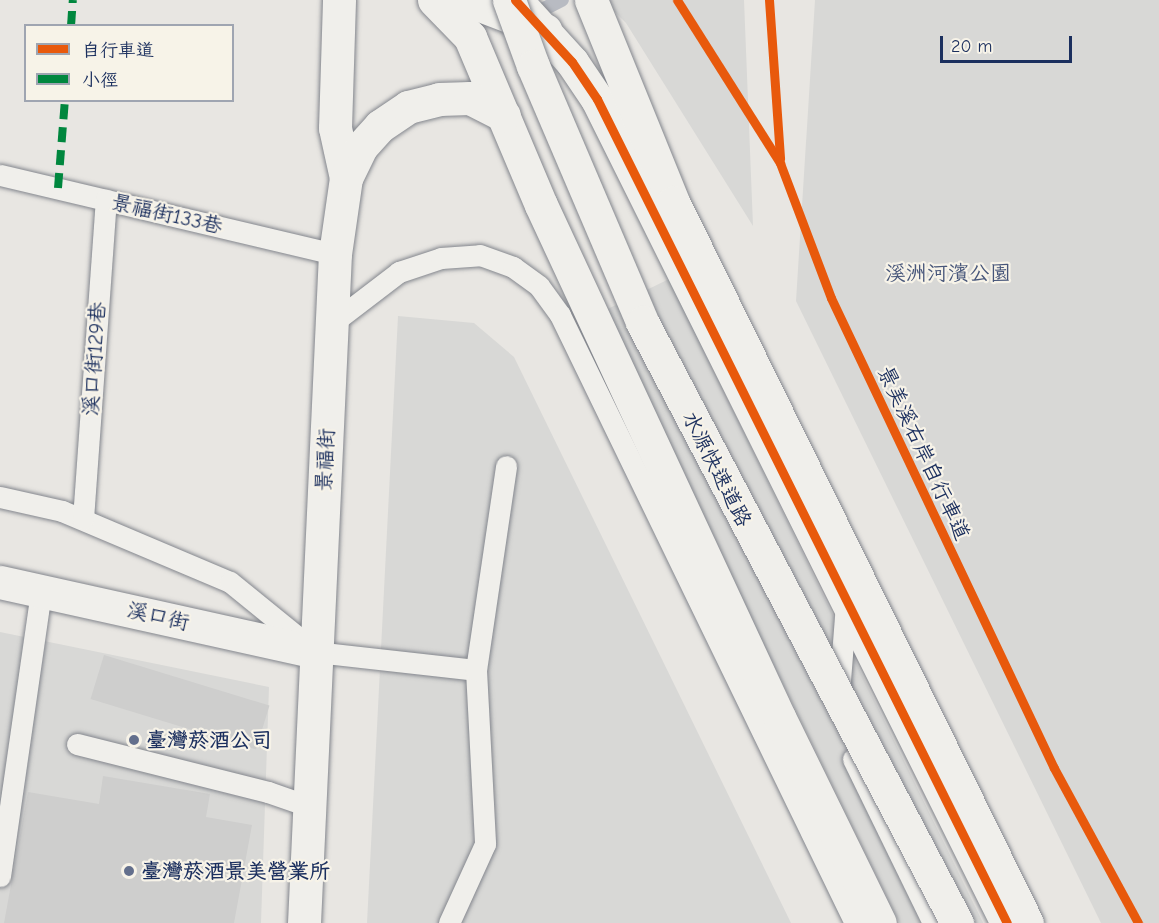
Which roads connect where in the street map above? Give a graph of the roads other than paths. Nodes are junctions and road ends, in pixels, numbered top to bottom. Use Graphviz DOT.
graph roads {
  1 [pos="339,0"];
  2 [pos="434,0"];
  3 [pos="467,0"];
  4 [pos="509,0"];
  5 [pos="515,0"];
  6 [pos="591,0"];
  7 [pos="544,30"];
  8 [pos="504,115"];
  9 [pos="0,175"];
  10 [pos="346,178"];
  11 [pos="106,200"];
  12 [pos="335,254"];
  13 [pos="331,324"];
  14 [pos="506,466"];
  15 [pos="0,497"];
  16 [pos="83,519"];
  17 [pos="0,582"];
  18 [pos="41,590"];
  19 [pos="846,600"];
  20 [pos="316,652"];
  21 [pos="476,670"];
  22 [pos="77,744"];
  23 [pos="311,807"];
  24 [pos="3,837"];
  25 [pos="0,876"];
  26 [pos="304,923"];
  27 [pos="449,923"];
  28 [pos="855,923"];
  29 [pos="880,923"];
  30 [pos="933,923"];
  31 [pos="957,923"];
  32 [pos="1007,923"];
  33 [pos="1027,923"];
  1 -- 10 [label="main road, 景福街"];
  2 -- 8 [label="main road"];
  3 -- 7 [label="main road"];
  4 -- 31 [label="main road, 水源快速道路, bridge"];
  5 -- 7 [label="main road"];
  6 -- 33 [label="main road"];
  7 -- 19 [label="main road"];
  8 -- 10 [label="main road"];
  8 -- 29 [label="main road"];
  9 -- 11 [label="lane, 景福街133巷"];
  10 -- 12 [label="main road, 景福街"];
  11 -- 12 [label="lane, 景福街133巷"];
  11 -- 16 [label="lane, 溪口街129巷"];
  12 -- 13 [label="main road, 景福街"];
  13 -- 20 [label="main road, 景福街"];
  13 -- 28 [label="lane"];
  14 -- 21 [label="lane"];
  15 -- 16 [label="lane"];
  16 -- 20 [label="lane"];
  17 -- 18 [label="main road, 溪口街"];
  18 -- 20 [label="main road, 溪口街"];
  18 -- 24 [label="lane"];
  19 -- 30 [label="lane"];
  19 -- 32 [label="main road"];
  20 -- 21 [label="lane"];
  20 -- 23 [label="main road, 景福街"];
  21 -- 27 [label="lane"];
  22 -- 23 [label="lane"];
  23 -- 26 [label="main road, 景福街"];
  24 -- 25 [label="lane"];
}
